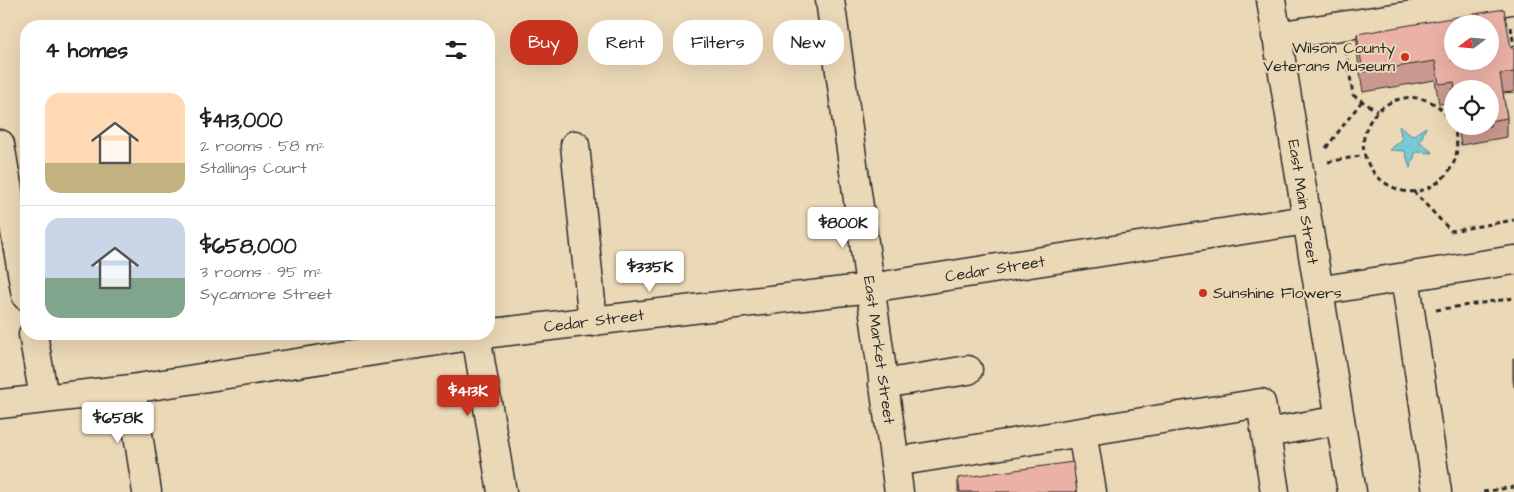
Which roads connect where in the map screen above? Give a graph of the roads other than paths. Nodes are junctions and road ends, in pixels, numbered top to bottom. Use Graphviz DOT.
graph roads {
  1 [pos="830,0"];
  2 [pos="1271,0"];
  3 [pos="1511,11"];
  4 [pos="1276,36"];
  5 [pos="0,144"];
  6 [pos="575,145"];
  7 [pos="1306,220"];
  8 [pos="1514,260"];
  9 [pos="20,261"];
  10 [pos="1405,277"];
  11 [pos="870,288"];
  12 [pos="1318,291"];
  13 [pos="593,322"];
  14 [pos="495,333"];
  15 [pos="34,340"];
  16 [pos="444,340"];
  17 [pos="477,340"];
  18 [pos="968,370"];
  19 [pos="883,384"];
  20 [pos="131,389"];
  21 [pos="44,398"];
  22 [pos="0,404"];
  23 [pos="1340,420"];
  24 [pos="1082,432"];
  25 [pos="1266,433"];
  26 [pos="895,462"];
  27 [pos="147,492"];
  28 [pos="502,492"];
  29 [pos="899,492"];
  30 [pos="1092,492"];
  31 [pos="1275,492"];
  32 [pos="1352,492"];
  33 [pos="1437,492"];
  1 -- 11 [label="street, East Market Street"];
  2 -- 4 [label="street, East Main Street"];
  3 -- 4 [label="street"];
  4 -- 7 [label="street, East Main Street"];
  5 -- 9 [label="street"];
  6 -- 13 [label="street"];
  7 -- 11 [label="street, Cedar Street"];
  7 -- 12 [label="street, East Main Street"];
  8 -- 10 [label="street"];
  10 -- 12 [label="street"];
  10 -- 33 [label="street"];
  11 -- 13 [label="street, Cedar Street"];
  11 -- 19 [label="street, East Market Street"];
  12 -- 23 [label="street, East Main Street"];
  13 -- 14 [label="street, Cedar Street"];
  15 -- 21 [label="street"];
  16 -- 20 [label="street, Cedar Street"];
  17 -- 28 [label="street"];
  18 -- 19 [label="street"];
  19 -- 26 [label="street, East Market Street"];
  20 -- 21 [label="street, Cedar Street"];
  20 -- 27 [label="street"];
  21 -- 22 [label="street, Cedar Street"];
  23 -- 25 [label="street"];
  23 -- 32 [label="street, East Main Street"];
  24 -- 25 [label="street"];
  24 -- 26 [label="street"];
  24 -- 30 [label="street"];
  25 -- 31 [label="street"];
  26 -- 29 [label="street, East Market Street"];
}
